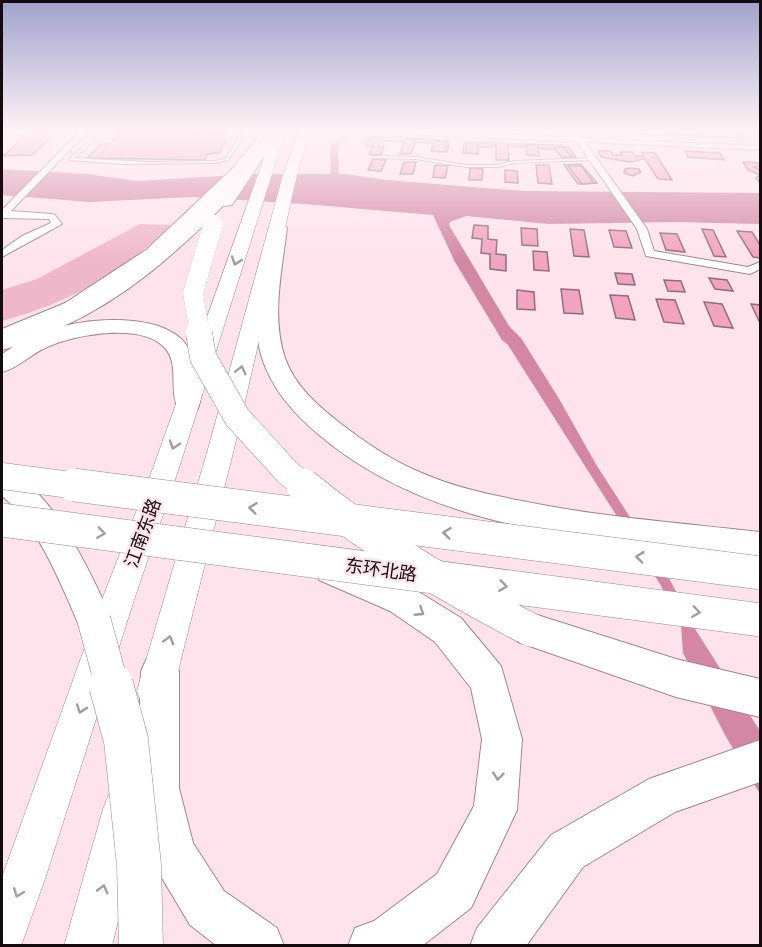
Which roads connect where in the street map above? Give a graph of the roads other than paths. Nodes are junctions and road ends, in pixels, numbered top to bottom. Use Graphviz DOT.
graph roads {
  1 [pos="41,174"];
  2 [pos="234,174"];
  3 [pos="257,174"];
  4 [pos="265,174"];
  5 [pos="290,174"];
  6 [pos="603,174"];
  7 [pos="248,201"];
  8 [pos="2,214"];
  9 [pos="2,254"];
  10 [pos="760,265"];
  11 [pos="2,336"];
  12 [pos="2,343"];
  13 [pos="2,365"];
  14 [pos="188,404"];
  15 [pos="2,462"];
  16 [pos="2,478"];
  17 [pos="52,482"];
  18 [pos="2,520"];
  19 [pos="760,546"];
  20 [pos="310,561"];
  21 [pos="760,573"];
  22 [pos="760,620"];
  23 [pos="160,671"];
  24 [pos="760,698"];
  25 [pos="760,761"];
  26 [pos="2,934"];
  27 [pos="88,945"];
  28 [pos="141,945"];
  29 [pos="259,945"];
  30 [pos="373,945"];
  31 [pos="495,945"];
  1 -- 8 [label="street"];
  2 -- 11 [label="main road"];
  3 -- 7 [label="highway"];
  4 -- 7 [label="main road, 江南东路"];
  5 -- 7 [label="main road, 江南东路"];
  6 -- 10 [label="street"];
  7 -- 12 [label="highway"];
  7 -- 14 [label="main road, 江南东路, one-way"];
  7 -- 19 [label="highway"];
  23 -- 7 [label="main road, 江南东路, one-way"];
  7 -- 24 [label="highway, bridge"];
  8 -- 9 [label="street"];
  13 -- 14 [label="highway"];
  14 -- 26 [label="main road, 江南东路, one-way"];
  15 -- 17 [label="highway, bridge"];
  16 -- 17 [label="highway, bridge"];
  16 -- 28 [label="highway, bridge"];
  21 -- 17 [label="highway, one-way, bridge"];
  18 -- 20 [label="highway, 东环北路, one-way, bridge"];
  20 -- 22 [label="highway, 东环北路, one-way, bridge"];
  20 -- 30 [label="highway, one-way, bridge"];
  27 -- 23 [label="main road, 江南东路, one-way"];
  23 -- 29 [label="highway"];
  25 -- 31 [label="highway"];
}
